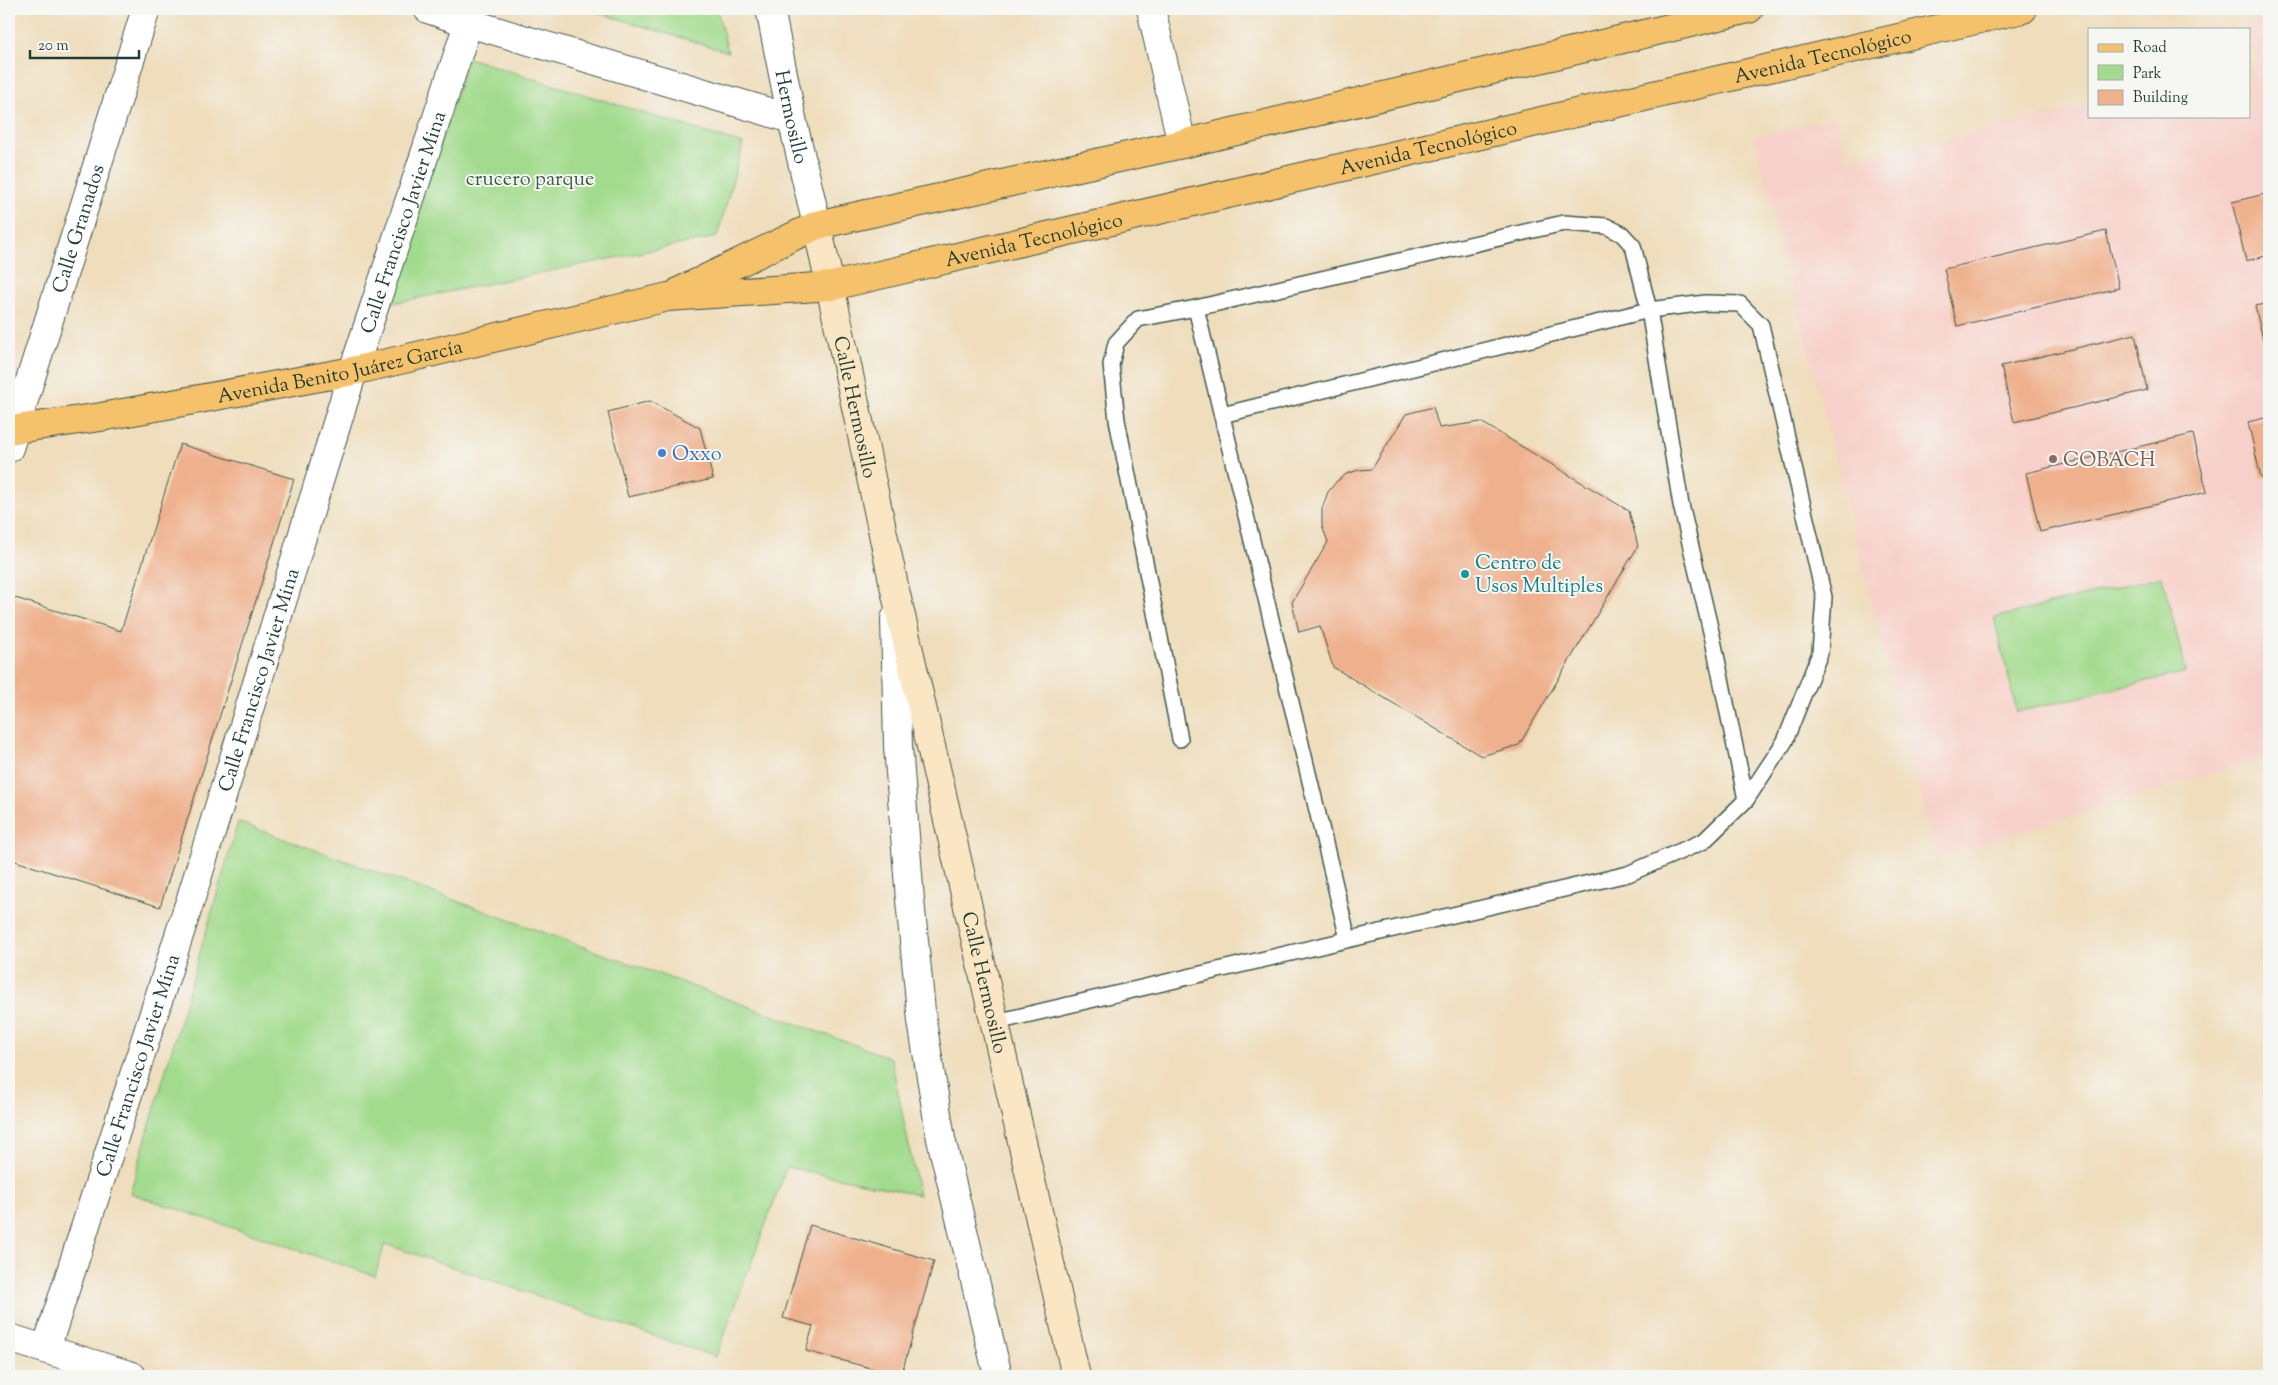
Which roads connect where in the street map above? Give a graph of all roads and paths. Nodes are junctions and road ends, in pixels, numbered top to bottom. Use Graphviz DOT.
graph roads {
  1 [pos="146,9"];
  2 [pos="428,9"];
  3 [pos="770,9"];
  4 [pos="1152,9"];
  5 [pos="1749,9"];
  6 [pos="2023,9"];
  7 [pos="471,16"];
  8 [pos="792,119"];
  9 [pos="1182,144"];
  10 [pos="817,225"];
  11 [pos="832,286"];
  12 [pos="668,297"];
  13 [pos="1196,308"];
  14 [pos="1649,310"];
  15 [pos="353,371"];
  16 [pos="1222,415"];
  17 [pos="11,436"];
  18 [pos="894,590"];
  19 [pos="1180,739"];
  20 [pos="1746,800"];
  21 [pos="1348,939"];
  22 [pos="996,1022"];
  23 [pos="9,1338"];
  24 [pos="46,1350"];
  25 [pos="132,1376"];
  26 [pos="998,1376"];
  27 [pos="1076,1376"];
  1 -- 17 [label="street, Calle Granados"];
  2 -- 7 [label="street"];
  3 -- 8 [label="street, Hermosillo"];
  4 -- 9 [label="street"];
  5 -- 9 [label="main road"];
  6 -- 11 [label="main road, Avenida Tecnológico"];
  7 -- 8 [label="street"];
  7 -- 15 [label="street, Calle Francisco Javier Mina"];
  8 -- 10 [label="street, Hermosillo"];
  9 -- 10 [label="main road"];
  10 -- 11 [label="main road, Calle Hermosillo"];
  10 -- 12 [label="main road, Avenida Benito Juárez García"];
  11 -- 12 [label="main road, Avenida Benito Juárez García"];
  11 -- 18 [label="main road, Calle Hermosillo"];
  12 -- 15 [label="main road, Avenida Benito Juárez García"];
  13 -- 14 [label="lane"];
  13 -- 16 [label="lane"];
  13 -- 19 [label="lane"];
  14 -- 16 [label="lane"];
  14 -- 20 [label="lane"];
  14 -- 20 [label="lane"];
  15 -- 17 [label="main road, Avenida Benito Juárez García"];
  15 -- 24 [label="street, Calle Francisco Javier Mina"];
  16 -- 21 [label="lane"];
  18 -- 22 [label="main road, Calle Hermosillo"];
  18 -- 26 [label="street, Calle Hermosillo"];
  20 -- 21 [label="lane"];
  21 -- 22 [label="lane"];
  22 -- 27 [label="main road, Calle Hermosillo"];
  23 -- 24 [label="street"];
  24 -- 25 [label="street"];
}
